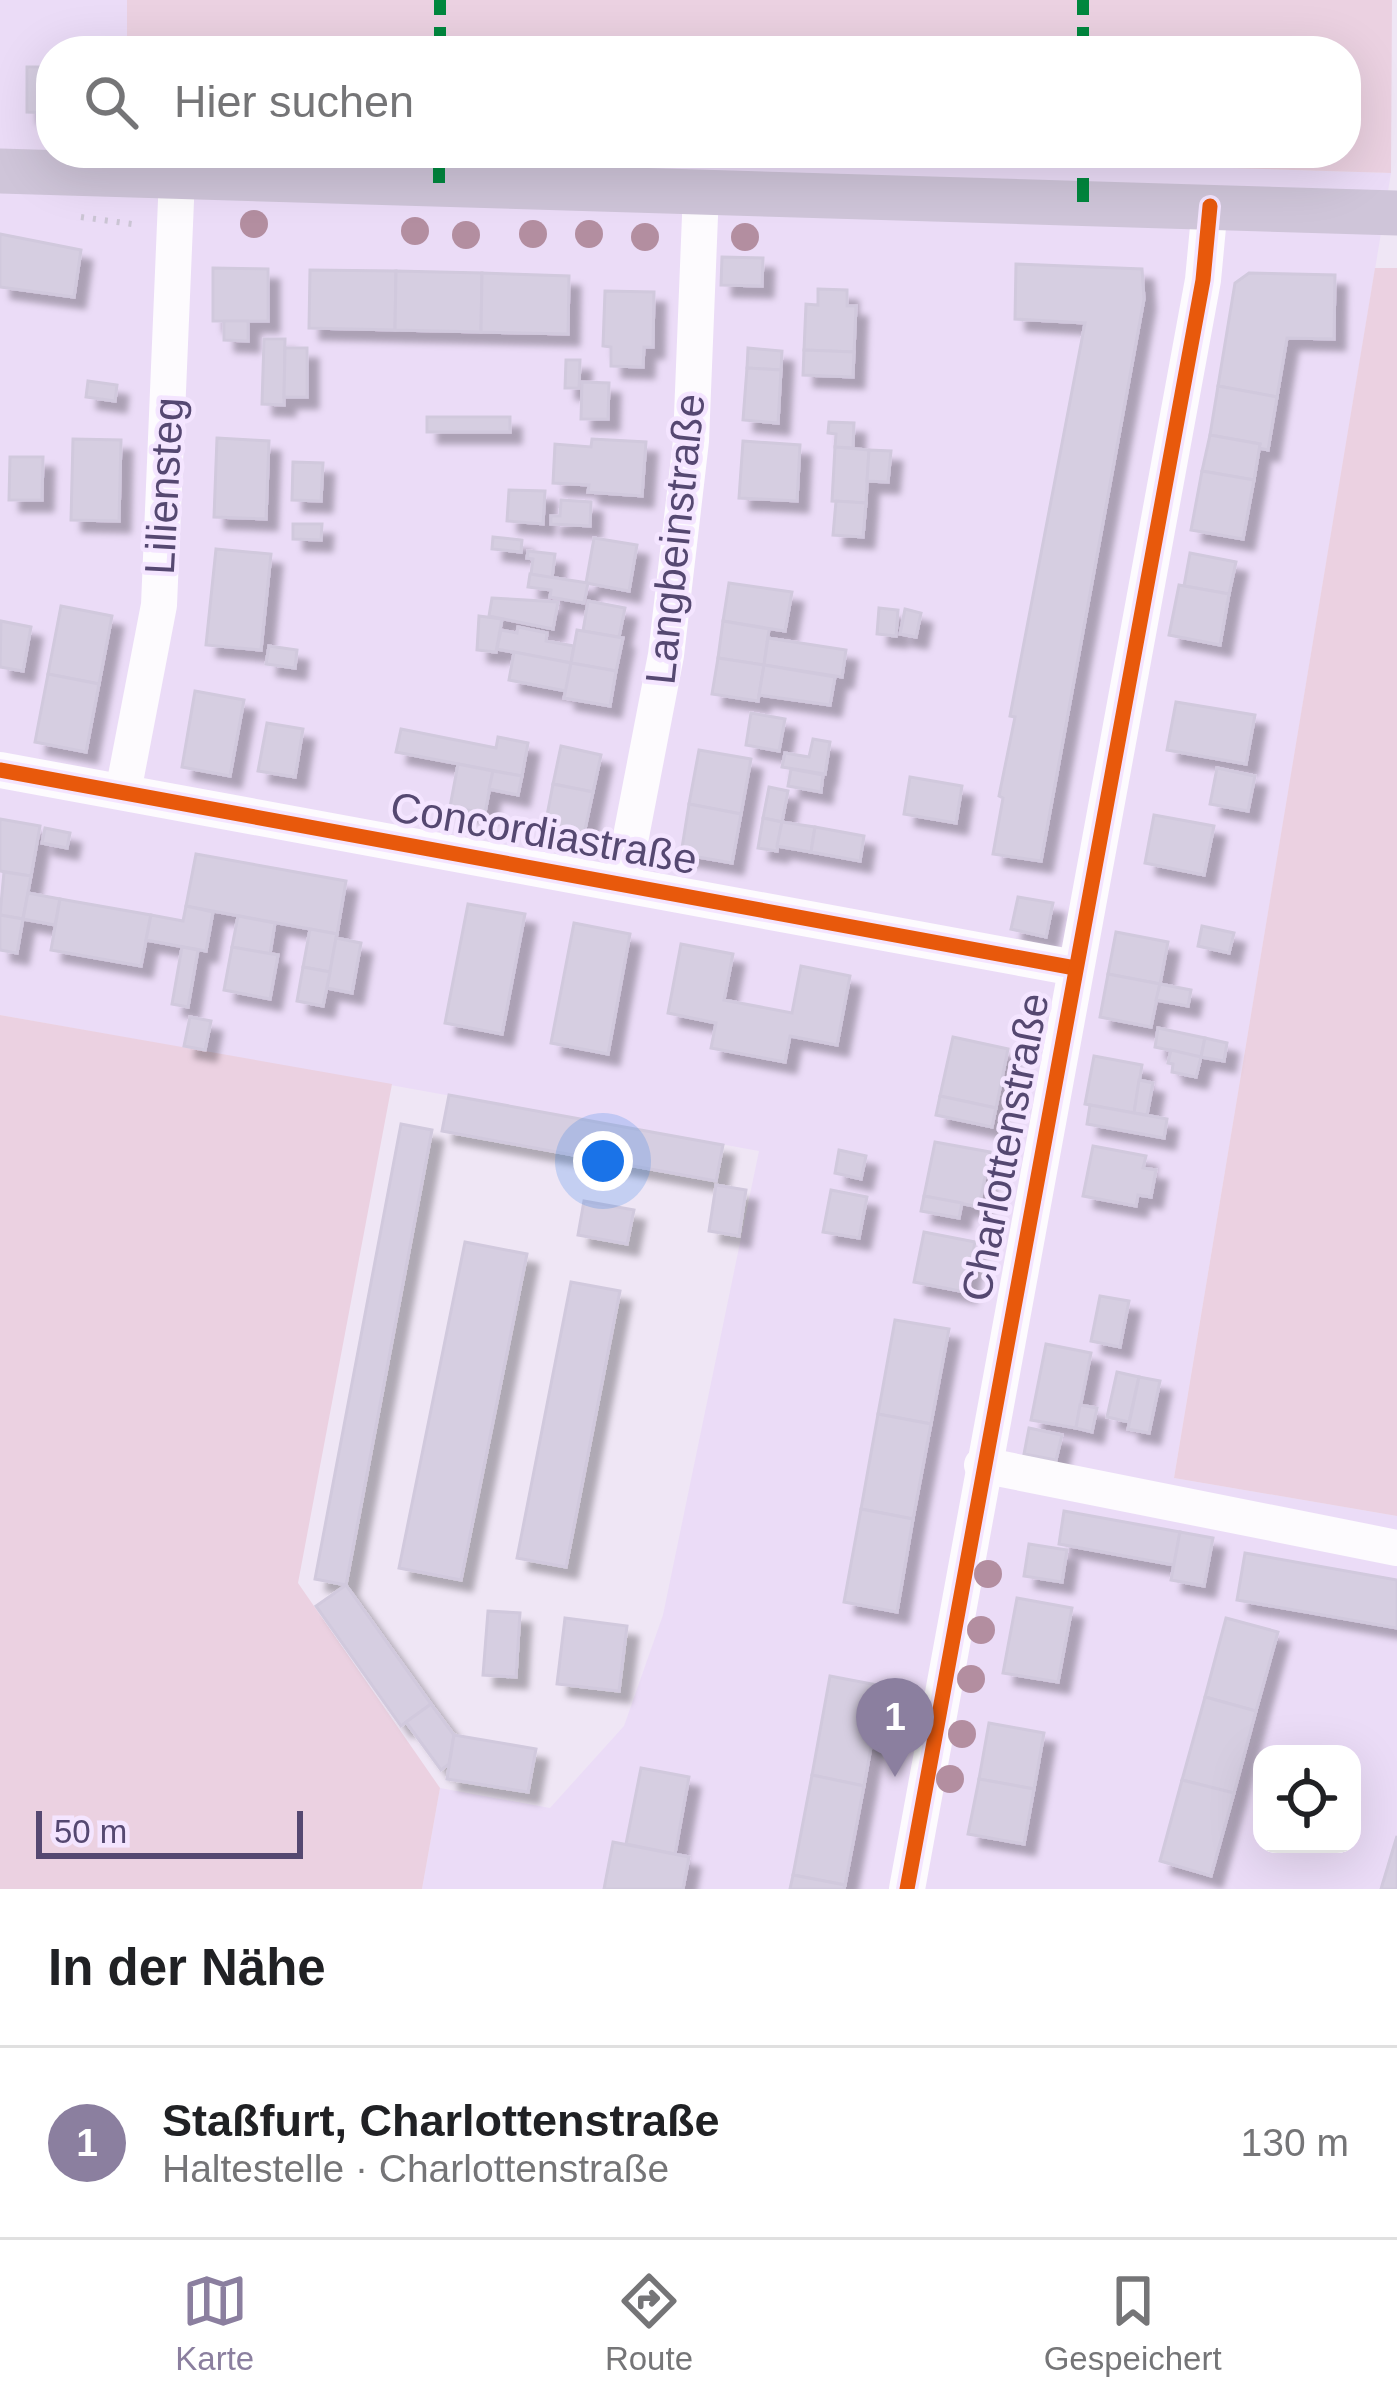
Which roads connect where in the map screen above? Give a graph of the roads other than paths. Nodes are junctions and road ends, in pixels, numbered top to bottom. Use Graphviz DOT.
graph roads {
  1 [pos="89,168"];
  2 [pos="178,168"];
  3 [pos="238,168"];
  4 [pos="0,171"];
  5 [pos="701,191"];
  6 [pos="1210,206"];
  7 [pos="1397,212"];
  8 [pos="0,770"];
  9 [pos="122,792"];
  10 [pos="622,884"];
  11 [pos="1075,968"];
  12 [pos="982,1465"];
  13 [pos="1397,1548"];
  14 [pos="907,1889"];
  1 -- 4 [label="main road"];
  2 -- 9 [label="street, Liliensteg"];
  3 -- 5 [label="main road"];
  5 -- 6 [label="main road"];
  5 -- 10 [label="street, Langbeinstraße"];
  6 -- 7 [label="main road"];
  6 -- 11 [label="street, Charlottenstraße"];
  8 -- 9 [label="street, Concordiastraße"];
  9 -- 10 [label="street, Concordiastraße"];
  10 -- 11 [label="street, Concordiastraße"];
  11 -- 12 [label="street, Charlottenstraße"];
  12 -- 13 [label="street"];
  12 -- 14 [label="street, Charlottenstraße"];
}
